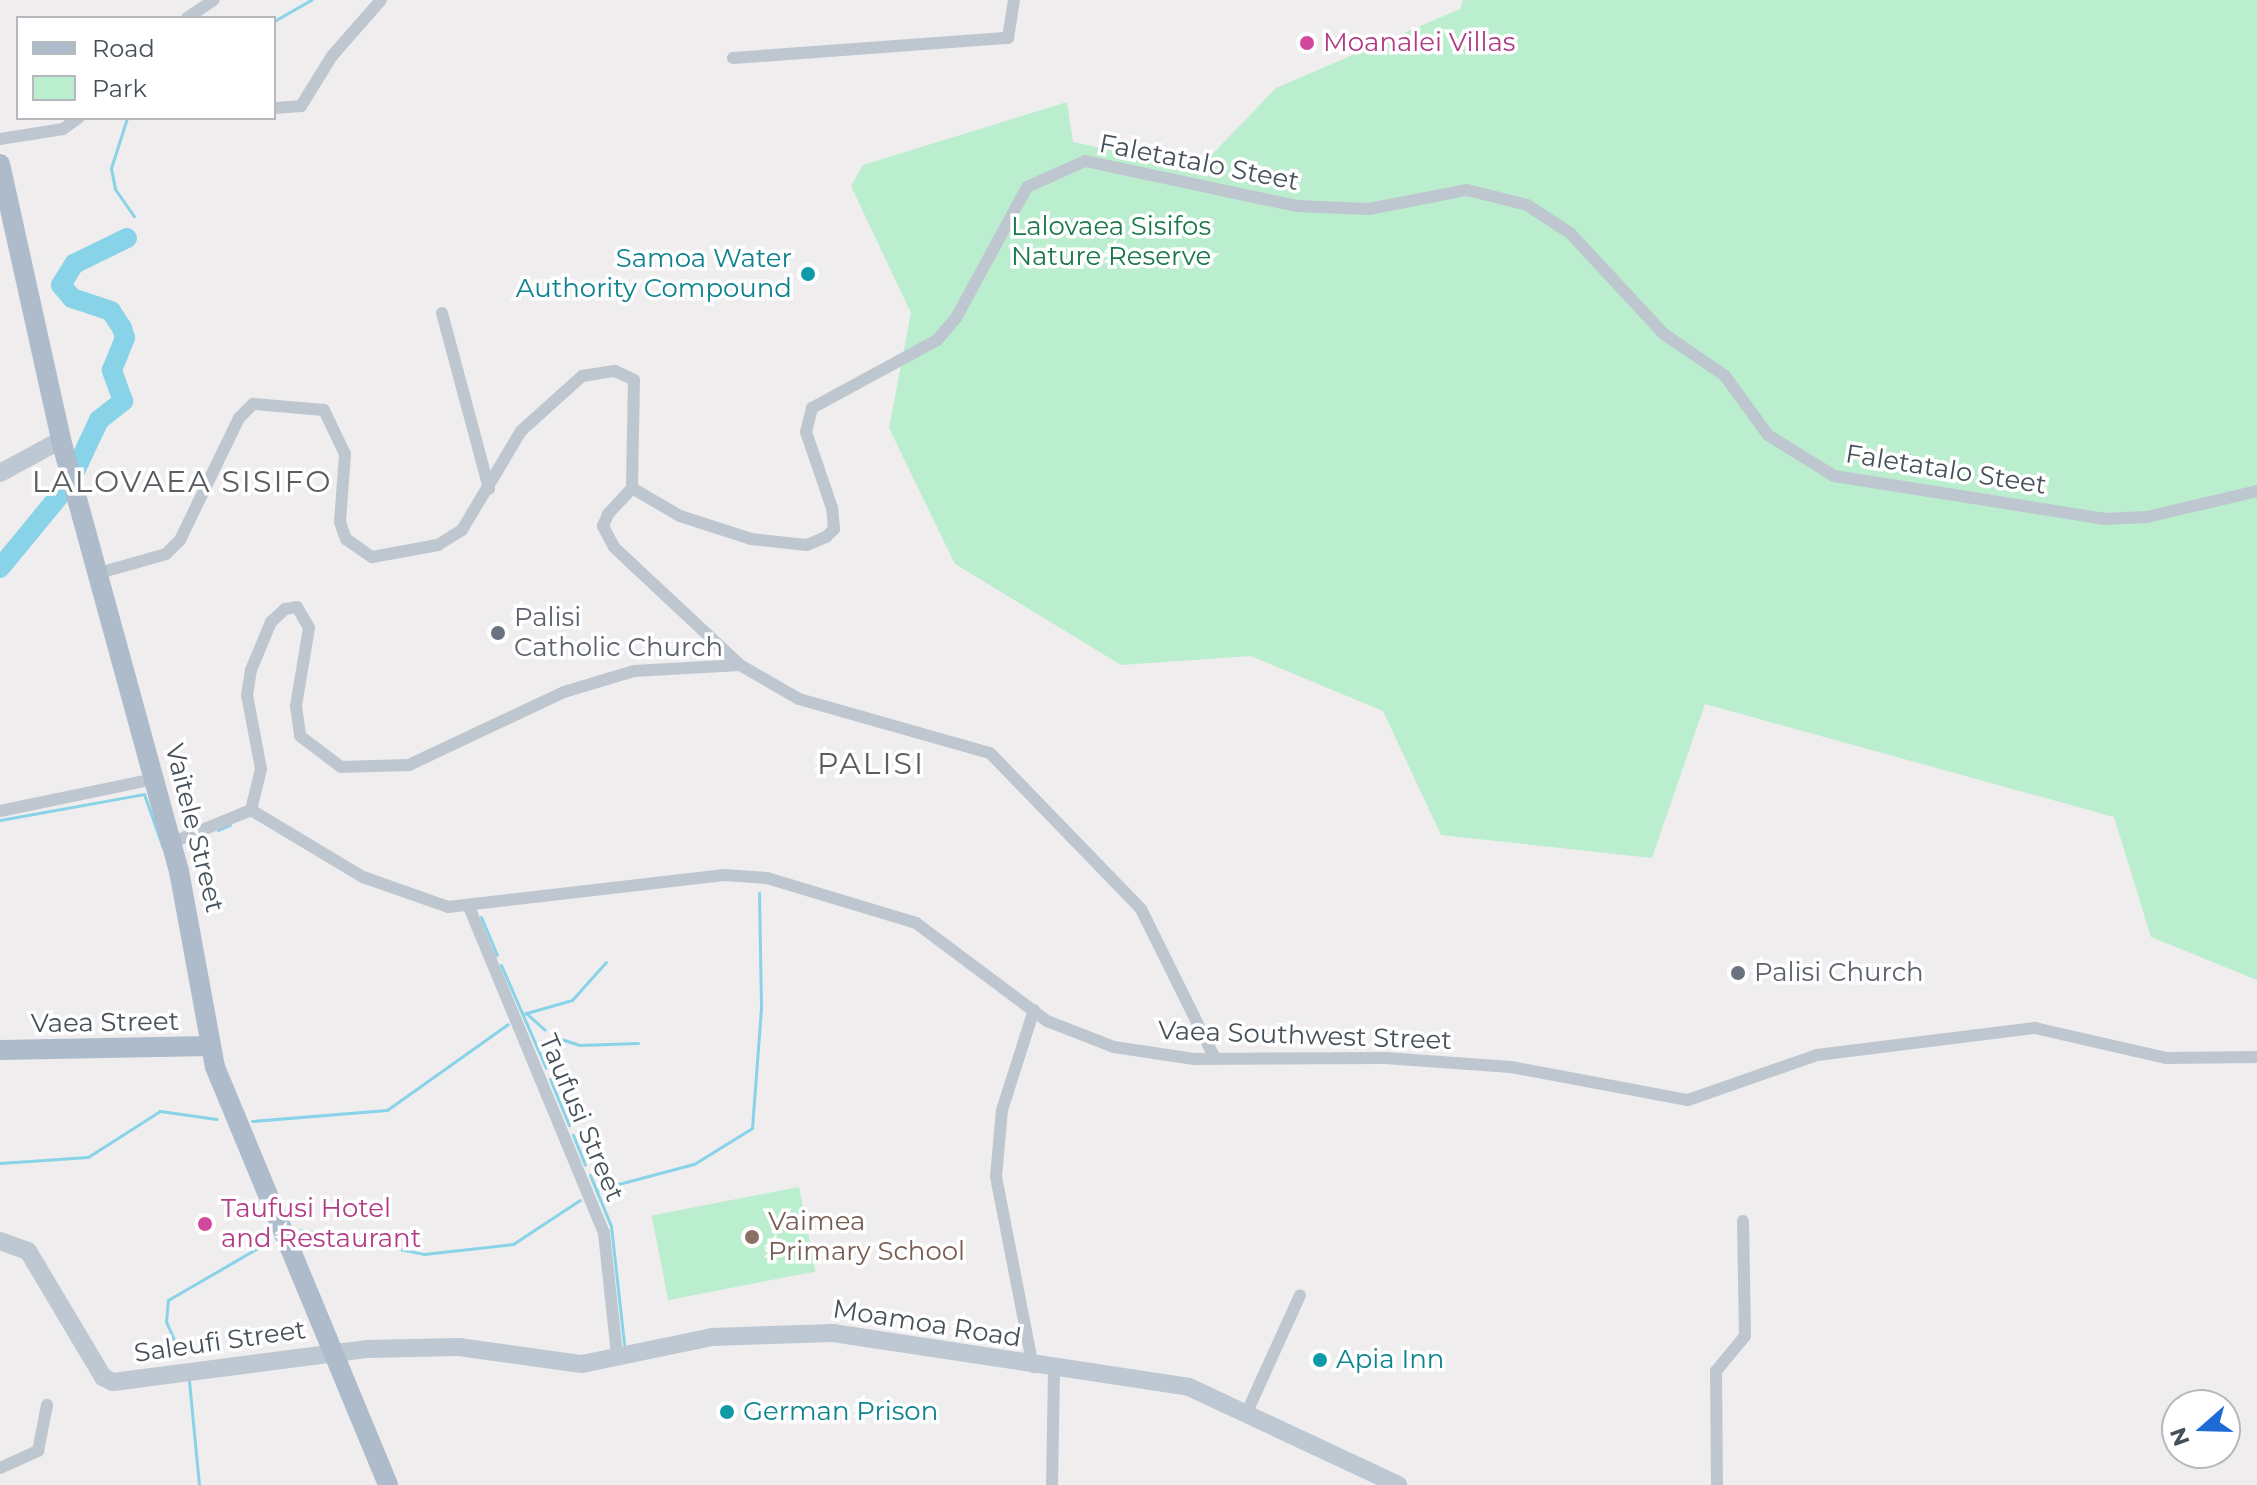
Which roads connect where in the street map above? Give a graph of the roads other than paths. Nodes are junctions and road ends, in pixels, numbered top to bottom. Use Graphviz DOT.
graph roads {
  1 [pos="214,0"];
  2 [pos="381,0"];
  3 [pos="1014,0"];
  4 [pos="190,16"];
  5 [pos="733,58"];
  6 [pos="276,108"];
  7 [pos="75,120"];
  8 [pos="0,139"];
  9 [pos="0,164"];
  10 [pos="442,313"];
  11 [pos="62,444"];
  12 [pos="0,473"];
  13 [pos="632,488"];
  14 [pos="489,489"];
  15 [pos="2257,491"];
  16 [pos="99,573"];
  17 [pos="740,665"];
  18 [pos="155,779"];
  19 [pos="251,810"];
  20 [pos="0,811"];
  21 [pos="173,842"];
  22 [pos="469,907"];
  23 [pos="202,998"];
  24 [pos="1034,1010"];
  25 [pos="211,1046"];
  26 [pos="0,1050"];
  27 [pos="154,1050"];
  28 [pos="2257,1057"];
  29 [pos="1215,1059"];
  30 [pos="240,1142"];
  31 [pos="1743,1221"];
  32 [pos="0,1241"];
  33 [pos="1300,1295"];
  34 [pos="332,1352"];
  35 [pos="617,1355"];
  36 [pos="1033,1367"];
  37 [pos="1054,1367"];
  38 [pos="47,1405"];
  39 [pos="1247,1412"];
  40 [pos="0,1468"];
  41 [pos="388,1485"];
  42 [pos="1052,1485"];
  43 [pos="1398,1485"];
  44 [pos="1717,1485"];
  1 -- 4 [label="street"];
  2 -- 6 [label="street"];
  3 -- 5 [label="street"];
  7 -- 8 [label="street"];
  9 -- 11 [label="main road, Vaitele Street"];
  10 -- 14 [label="street"];
  11 -- 12 [label="street"];
  11 -- 16 [label="main road, Vaitele Street"];
  13 -- 14 [label="street"];
  13 -- 15 [label="street, Faletatalo Steet"];
  13 -- 17 [label="street"];
  14 -- 16 [label="street"];
  16 -- 18 [label="main road, Vaitele Street"];
  17 -- 19 [label="street"];
  17 -- 29 [label="street"];
  18 -- 20 [label="street"];
  18 -- 21 [label="main road, Vaitele Street"];
  19 -- 21 [label="street"];
  19 -- 22 [label="street, Vaea Southwest Street"];
  21 -- 23 [label="main road, Vaitele Street"];
  22 -- 24 [label="street, Vaea Southwest Street"];
  22 -- 35 [label="street, Taufusi Street"];
  23 -- 25 [label="main road, Vaitele Street"];
  23 -- 27 [label="main road"];
  24 -- 29 [label="street, Vaea Southwest Street"];
  24 -- 36 [label="street"];
  25 -- 27 [label="main road, Vaea Street"];
  25 -- 30 [label="main road, Vaitele Street"];
  26 -- 27 [label="main road, Vaea Street"];
  27 -- 30 [label="main road"];
  28 -- 29 [label="street, Vaea Southwest Street"];
  30 -- 34 [label="main road, Vaitele Street"];
  31 -- 44 [label="street"];
  32 -- 34 [label="street, Saleufi Street"];
  33 -- 39 [label="street"];
  34 -- 35 [label="street, Moamoa Road"];
  34 -- 41 [label="main road, Vaitele Street"];
  35 -- 36 [label="street, Moamoa Road"];
  36 -- 37 [label="street, Moamoa Road"];
  37 -- 39 [label="street, Moamoa Road"];
  37 -- 42 [label="street"];
  38 -- 40 [label="street"];
  39 -- 43 [label="street, Moamoa Road"];
}
